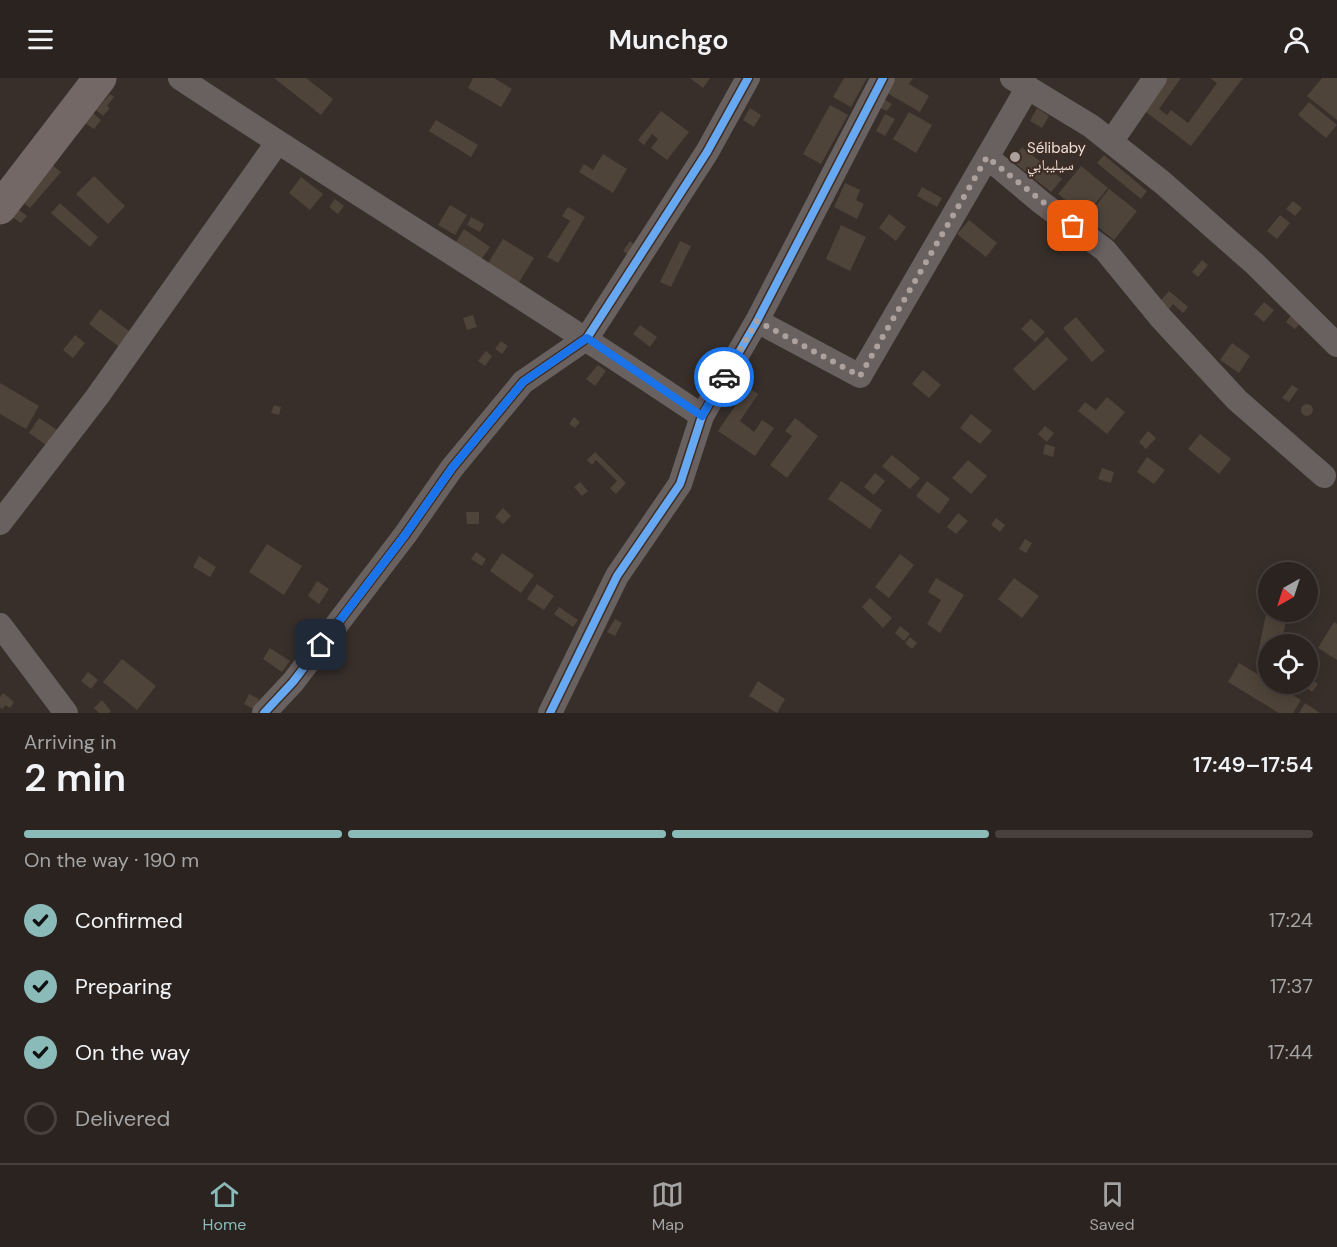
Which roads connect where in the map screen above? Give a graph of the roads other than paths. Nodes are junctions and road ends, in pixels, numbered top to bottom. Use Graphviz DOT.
graph roads {
  1 [pos="100,78"];
  2 [pos="180,78"];
  3 [pos="748,78"];
  4 [pos="883,78"];
  5 [pos="1155,78"];
  6 [pos="1020,83"];
  7 [pos="1111,142"];
  8 [pos="277,143"];
  9 [pos="987,157"];
  10 [pos="0,208"];
  11 [pos="757,321"];
  12 [pos="587,338"];
  13 [pos="1337,345"];
  14 [pos="702,416"];
  15 [pos="1324,476"];
  16 [pos="0,523"];
  17 [pos="0,625"];
  18 [pos="66,713"];
  19 [pos="264,713"];
  20 [pos="550,713"];
  1 -- 10 [label="main road"];
  2 -- 8 [label="street"];
  3 -- 12 [label="street"];
  4 -- 11 [label="street"];
  5 -- 7 [label="street"];
  6 -- 7 [label="street"];
  6 -- 9 [label="street"];
  7 -- 13 [label="street"];
  8 -- 12 [label="street"];
  8 -- 16 [label="street"];
  9 -- 11 [label="street"];
  9 -- 15 [label="street"];
  11 -- 14 [label="street"];
  12 -- 14 [label="street"];
  12 -- 19 [label="street"];
  14 -- 20 [label="street"];
  17 -- 18 [label="street"];
}
